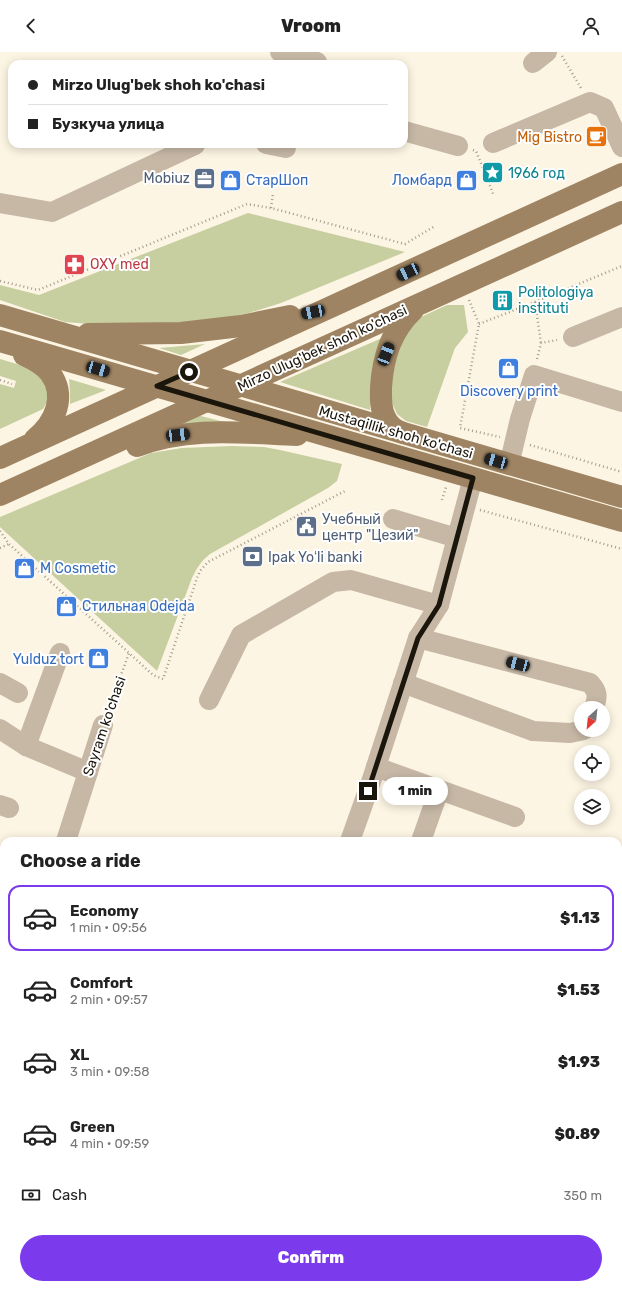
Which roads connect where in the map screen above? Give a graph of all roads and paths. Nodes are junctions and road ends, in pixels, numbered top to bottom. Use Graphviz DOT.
graph roads {
  1 [pos="559,52"];
  2 [pos="291,56"];
  3 [pos="317,59"];
  4 [pos="590,102"];
  5 [pos="408,132"];
  6 [pos="493,143"];
  7 [pos="458,146"];
  8 [pos="622,147"];
  9 [pos="189,148"];
  10 [pos="622,174"];
  11 [pos="273,194"];
  12 [pos="494,196"];
  13 [pos="0,204"];
  14 [pos="271,208"];
  15 [pos="622,212"];
  16 [pos="435,226"];
  17 [pos="622,266"];
  18 [pos="0,281"];
  19 [pos="462,284"];
  20 [pos="535,302"];
  21 [pos="418,305"];
  22 [pos="327,309"];
  23 [pos="0,315"];
  24 [pos="622,317"];
  25 [pos="479,324"];
  26 [pos="61,334"];
  27 [pos="573,337"];
  28 [pos="0,342"];
  29 [pos="541,343"];
  30 [pos="189,372"];
  31 [pos="534,375"];
  32 [pos="0,380"];
  33 [pos="12,384"];
  34 [pos="157,386"];
  35 [pos="239,386"];
  36 [pos="207,401"];
  37 [pos="622,402"];
  38 [pos="404,434"];
  39 [pos="332,437"];
  40 [pos="515,440"];
  41 [pos="29,445"];
  42 [pos="0,458"];
  43 [pos="509,465"];
  44 [pos="622,472"];
  45 [pos="473,478"];
  46 [pos="447,482"];
  47 [pos="347,490"];
  48 [pos="0,495"];
  49 [pos="622,497"];
  50 [pos="442,500"];
  51 [pos="0,504"];
  52 [pos="478,510"];
  53 [pos="393,519"];
  54 [pos="622,521"];
  55 [pos="0,531"];
  56 [pos="457,538"];
  57 [pos="9,544"];
  58 [pos="0,548"];
  59 [pos="622,548"];
  60 [pos="439,605"];
  61 [pos="418,638"];
  62 [pos="60,653"];
  63 [pos="129,653"];
  64 [pos="0,682"];
  65 [pos="403,683"];
  66 [pos="18,693"];
  67 [pos="209,700"];
  68 [pos="596,701"];
  69 [pos="104,725"];
  70 [pos="0,729"];
  71 [pos="574,732"];
  72 [pos="26,746"];
  73 [pos="376,767"];
  74 [pos="88,772"];
  75 [pos="439,790"];
  76 [pos="514,817"];
  77 [pos="67,837"];
  78 [pos="351,837"];
  79 [pos="422,837"];
  1 -- 4 [label="path"];
  2 -- 3 [label="street"];
  4 -- 6 [label="street"];
  4 -- 8 [label="street"];
  5 -- 7 [label="street"];
  7 -- 12 [label="path"];
  9 -- 13 [label="street"];
  10 -- 22 [label="main road"];
  11 -- 14 [label="path"];
  14 -- 16 [label="path"];
  14 -- 18 [label="path"];
  15 -- 19 [label="main road, Mirzo Ulug'bek shoh ko'chasi"];
  17 -- 20 [label="path"];
  19 -- 21 [label="main road, Mirzo Ulug'bek shoh ko'chasi"];
  19 -- 25 [label="path"];
  20 -- 25 [label="path"];
  20 -- 29 [label="path"];
  21 -- 35 [label="main road, Mirzo Ulug'bek shoh ko'chasi"];
  21 -- 38 [label="main road"];
  22 -- 26 [label="main road"];
  22 -- 30 [label="main road"];
  23 -- 26 [label="main road, Mustaqillik shoh ko'chasi"];
  24 -- 27 [label="street"];
  25 -- 40 [label="path"];
  26 -- 30 [label="main road, Mustaqillik shoh ko'chasi"];
  27 -- 29 [label="path"];
  28 -- 34 [label="main road, Mustaqillik shoh ko'chasi"];
  28 -- 41 [label="main road"];
  29 -- 31 [label="path"];
  30 -- 34 [label="main road"];
  30 -- 35 [label="main road, Mustaqillik shoh ko'chasi"];
  31 -- 37 [label="street"];
  31 -- 40 [label="street"];
  32 -- 33 [label="path"];
  34 -- 36 [label="main road, Mustaqillik shoh ko'chasi"];
  34 -- 41 [label="main road"];
  35 -- 36 [label="main road, Mirzo Ulug'bek shoh ko'chasi"];
  35 -- 38 [label="main road, Mustaqillik shoh ko'chasi"];
  36 -- 39 [label="main road, Mustaqillik shoh ko'chasi"];
  36 -- 48 [label="main road, Mirzo Ulug'bek shoh ko'chasi"];
  38 -- 43 [label="main road, Mustaqillik shoh ko'chasi"];
  39 -- 45 [label="main road, Mustaqillik shoh ko'chasi"];
  39 -- 51 [label="main road"];
  40 -- 43 [label="street"];
  40 -- 44 [label="path"];
  41 -- 42 [label="main road"];
  43 -- 49 [label="main road, Mustaqillik shoh ko'chasi"];
  45 -- 54 [label="main road, Mustaqillik shoh ko'chasi"];
  45 -- 56 [label="street"];
  46 -- 50 [label="path"];
  47 -- 63 [label="path, Sayram ko'chasi"];
  52 -- 59 [label="path"];
  53 -- 56 [label="street"];
  55 -- 57 [label="path"];
  56 -- 60 [label="street"];
  57 -- 58 [label="path"];
  57 -- 63 [label="path"];
  60 -- 61 [label="street"];
  60 -- 67 [label="street"];
  61 -- 65 [label="street"];
  61 -- 68 [label="street"];
  62 -- 72 [label="street"];
  63 -- 69 [label="path, Sayram ko'chasi"];
  64 -- 66 [label="street"];
  65 -- 71 [label="street"];
  65 -- 73 [label="street"];
  69 -- 74 [label="street, Sayram ko'chasi"];
  70 -- 72 [label="street"];
  72 -- 74 [label="street"];
  73 -- 75 [label="street"];
  73 -- 78 [label="street"];
  74 -- 77 [label="street, Sayram ko'chasi"];
  75 -- 76 [label="street"];
  75 -- 79 [label="street"];
}
